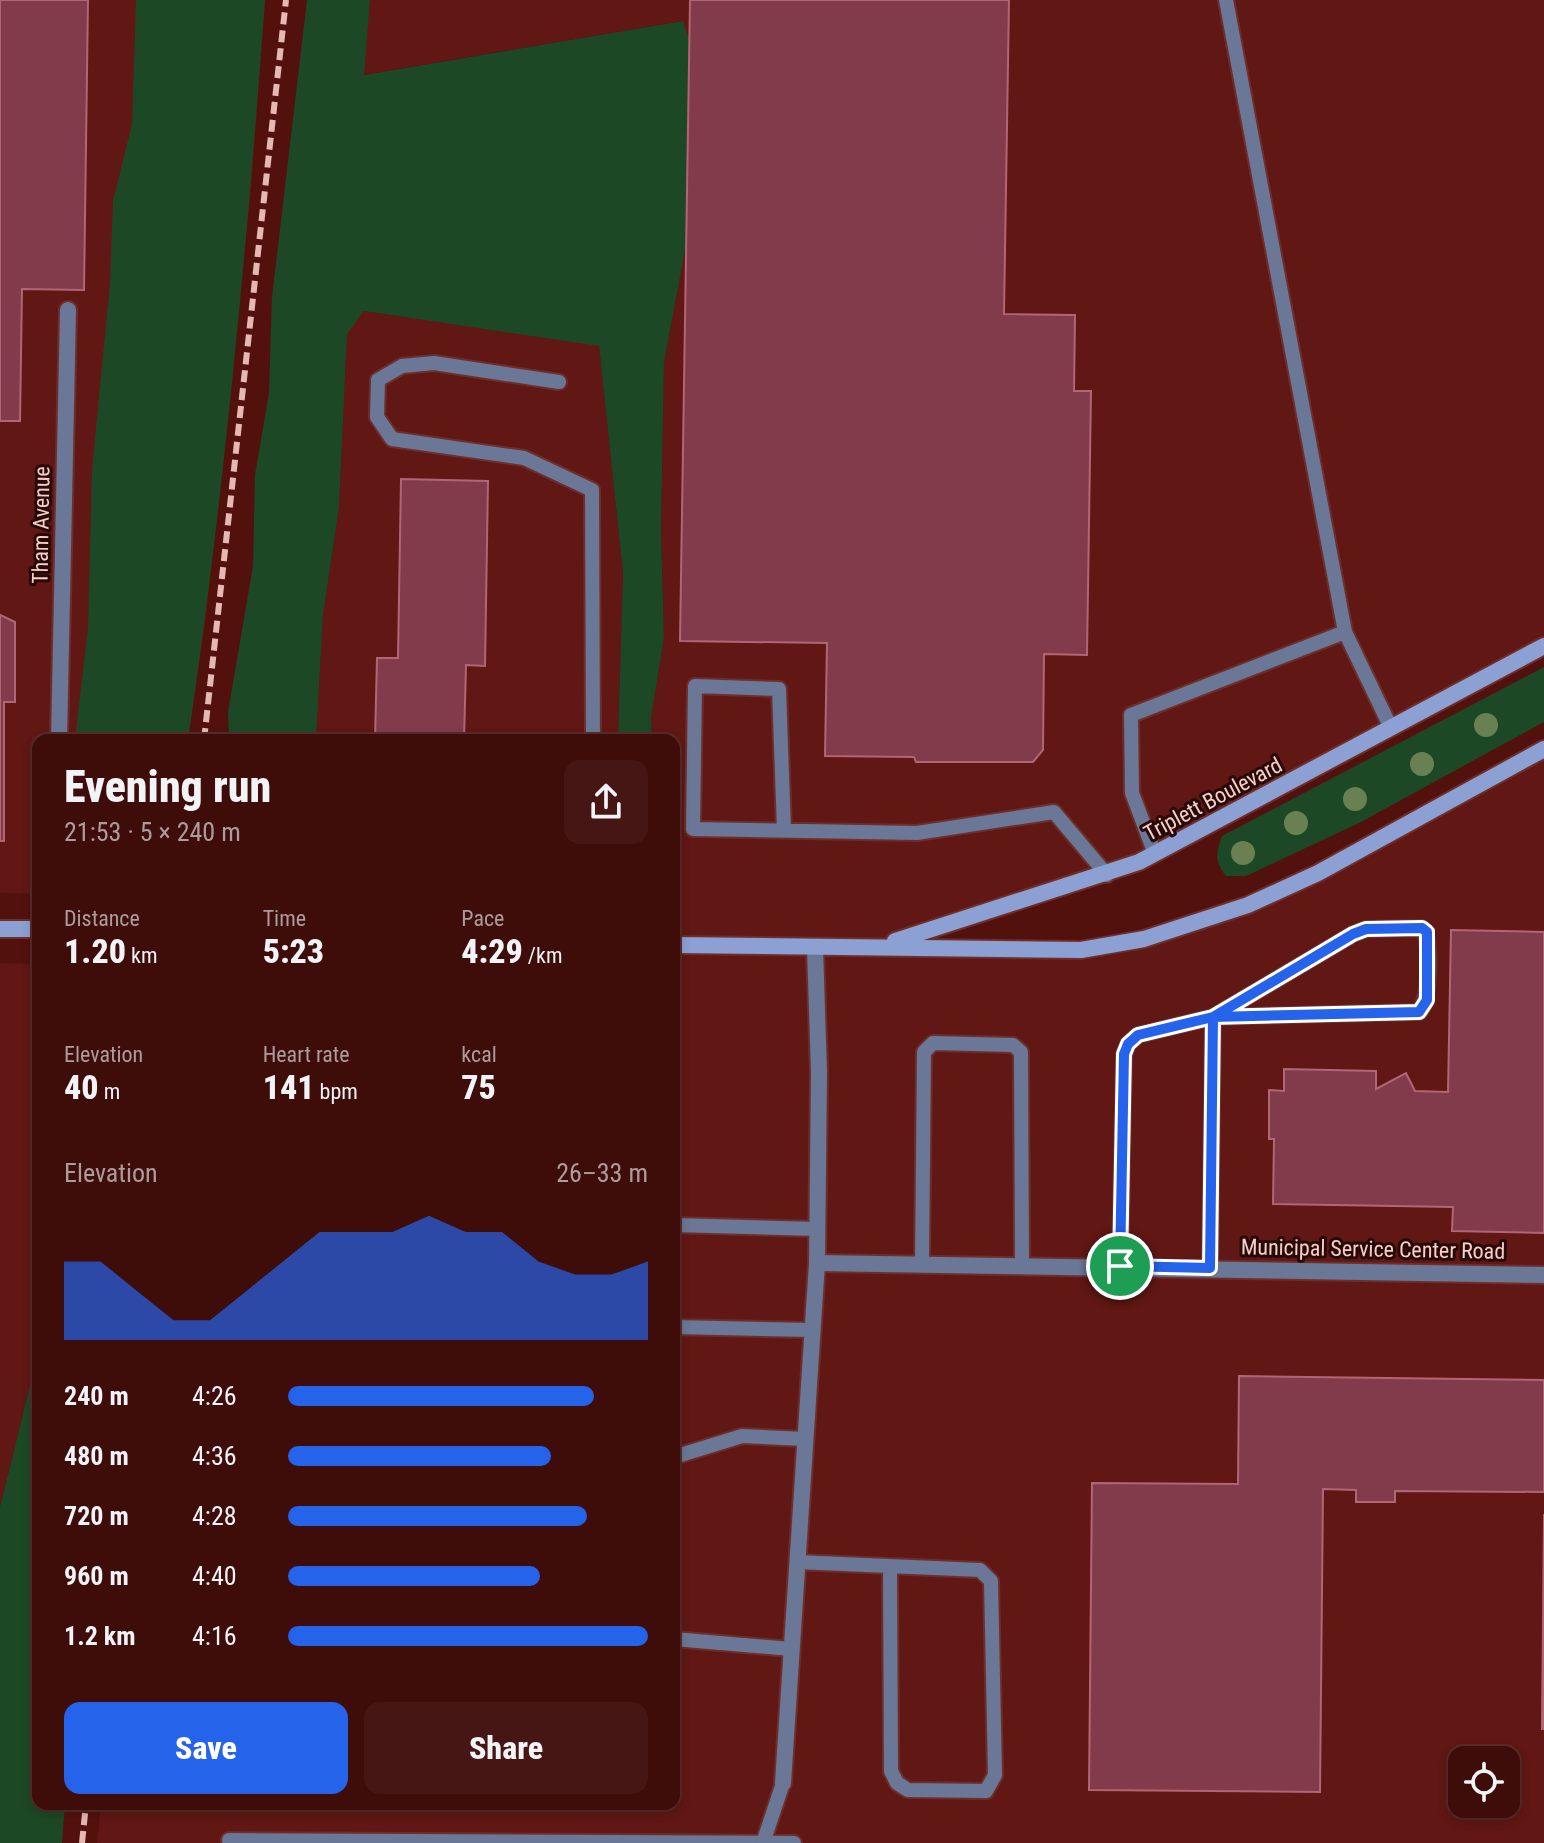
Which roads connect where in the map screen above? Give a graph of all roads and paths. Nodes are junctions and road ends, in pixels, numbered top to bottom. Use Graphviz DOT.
graph roads {
  1 [pos="1226,0"];
  2 [pos="68,310"];
  3 [pos="559,382"];
  4 [pos="1345,632"];
  5 [pos="1544,646"];
  6 [pos="1391,728"];
  7 [pos="59,734"];
  8 [pos="593,734"];
  9 [pos="1544,749"];
  10 [pos="784,830"];
  11 [pos="1155,854"];
  12 [pos="1107,875"];
  13 [pos="0,929"];
  14 [pos="32,929"];
  15 [pos="680,945"];
  16 [pos="882,945"];
  17 [pos="815,948"];
  18 [pos="1213,1017"];
  19 [pos="680,1225"];
  20 [pos="818,1229"];
  21 [pos="817,1263"];
  22 [pos="922,1264"];
  23 [pos="1022,1265"];
  24 [pos="1120,1266"];
  25 [pos="1210,1268"];
  26 [pos="1544,1275"];
  27 [pos="680,1327"];
  28 [pos="812,1330"];
  29 [pos="804,1439"];
  30 [pos="680,1455"];
  31 [pos="797,1562"];
  32 [pos="890,1567"];
  33 [pos="680,1640"];
  34 [pos="791,1649"];
  35 [pos="783,1783"];
  36 [pos="229,1840"];
  37 [pos="763,1843"];
  38 [pos="794,1843"];
  1 -- 4 [label="lane"];
  2 -- 7 [label="street, Tham Avenue"];
  3 -- 8 [label="lane"];
  4 -- 6 [label="lane"];
  4 -- 11 [label="lane"];
  5 -- 6 [label="main road, Triplett Boulevard"];
  6 -- 11 [label="main road, Triplett Boulevard"];
  9 -- 16 [label="main road, Triplett Boulevard"];
  10 -- 10 [label="lane"];
  10 -- 12 [label="lane"];
  11 -- 12 [label="main road, Triplett Boulevard"];
  12 -- 16 [label="main road, Triplett Boulevard"];
  13 -- 14 [label="main road"];
  15 -- 17 [label="main road, Triplett Boulevard"];
  16 -- 17 [label="main road, Triplett Boulevard"];
  17 -- 20 [label="street"];
  18 -- 18 [label="lane"];
  18 -- 24 [label="lane"];
  18 -- 25 [label="lane"];
  19 -- 20 [label="lane"];
  20 -- 21 [label="street"];
  21 -- 22 [label="street, Municipal Service Center Road"];
  21 -- 28 [label="street"];
  22 -- 23 [label="street, Municipal Service Center Road"];
  22 -- 23 [label="lane"];
  23 -- 24 [label="street, Municipal Service Center Road"];
  24 -- 25 [label="street, Municipal Service Center Road"];
  25 -- 26 [label="street, Municipal Service Center Road"];
  27 -- 28 [label="lane"];
  28 -- 29 [label="street"];
  29 -- 30 [label="lane"];
  29 -- 31 [label="street"];
  31 -- 32 [label="lane"];
  31 -- 34 [label="street"];
  32 -- 32 [label="lane"];
  33 -- 34 [label="lane"];
  34 -- 35 [label="street"];
  35 -- 37 [label="lane"];
  36 -- 37 [label="lane"];
  37 -- 38 [label="lane"];
}
